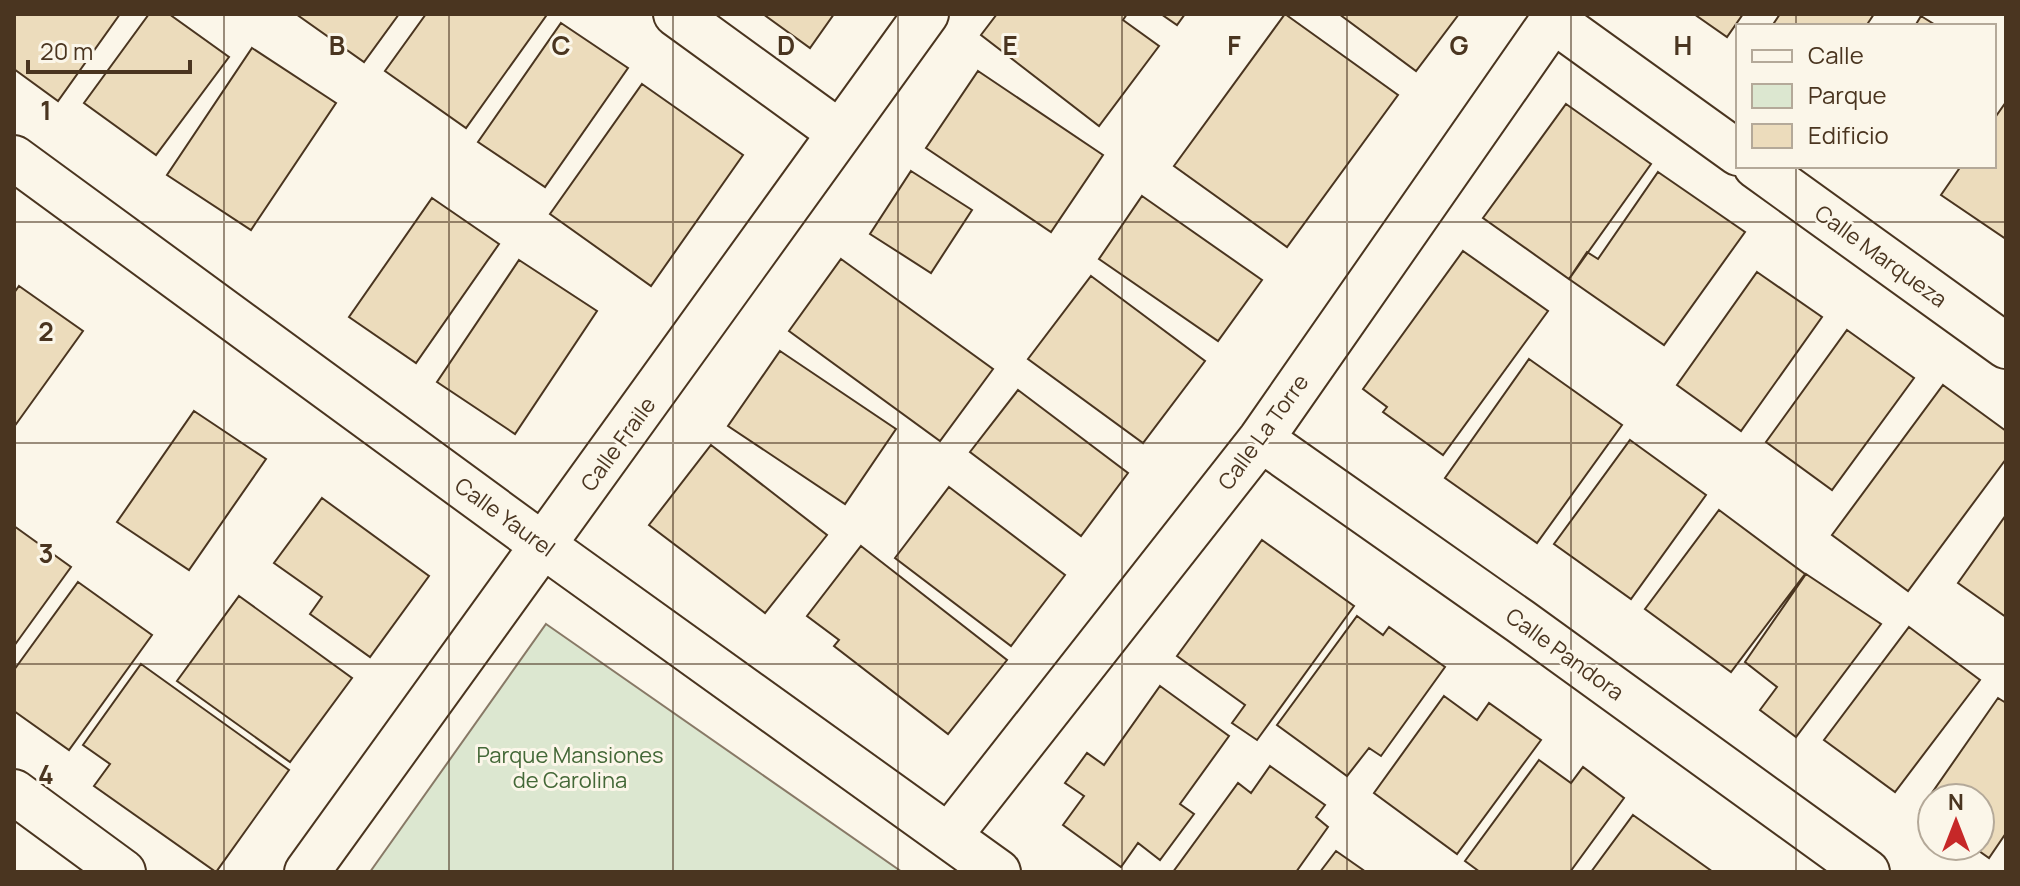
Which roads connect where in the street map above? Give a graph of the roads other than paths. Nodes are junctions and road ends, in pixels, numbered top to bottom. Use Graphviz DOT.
graph roads {
  1 [pos="676,14"];
  2 [pos="926,14"];
  3 [pos="1555,17"];
  4 [pos="840,133"];
  5 [pos="1736,152"];
  6 [pos="14,158"];
  7 [pos="1759,168"];
  8 [pos="2006,346"];
  9 [pos="1261,439"];
  10 [pos="544,546"];
  11 [pos="14,792"];
  12 [pos="949,836"];
  13 [pos="123,872"];
  14 [pos="307,872"];
  15 [pos="998,872"];
  16 [pos="1867,872"];
  1 -- 4 [label="street"];
  2 -- 4 [label="street, Calle Fraile"];
  3 -- 5 [label="street"];
  3 -- 9 [label="street, Calle La Torre"];
  4 -- 10 [label="street, Calle Fraile"];
  6 -- 10 [label="street, Calle Yaurel"];
  7 -- 8 [label="street, Calle Marqueza"];
  9 -- 12 [label="street, Calle La Torre"];
  9 -- 16 [label="street, Calle Pandora"];
  10 -- 12 [label="street, Calle Yaurel"];
  10 -- 14 [label="street, Calle Fraile"];
  11 -- 13 [label="street"];
  12 -- 15 [label="street, Calle Yaurel"];
}
